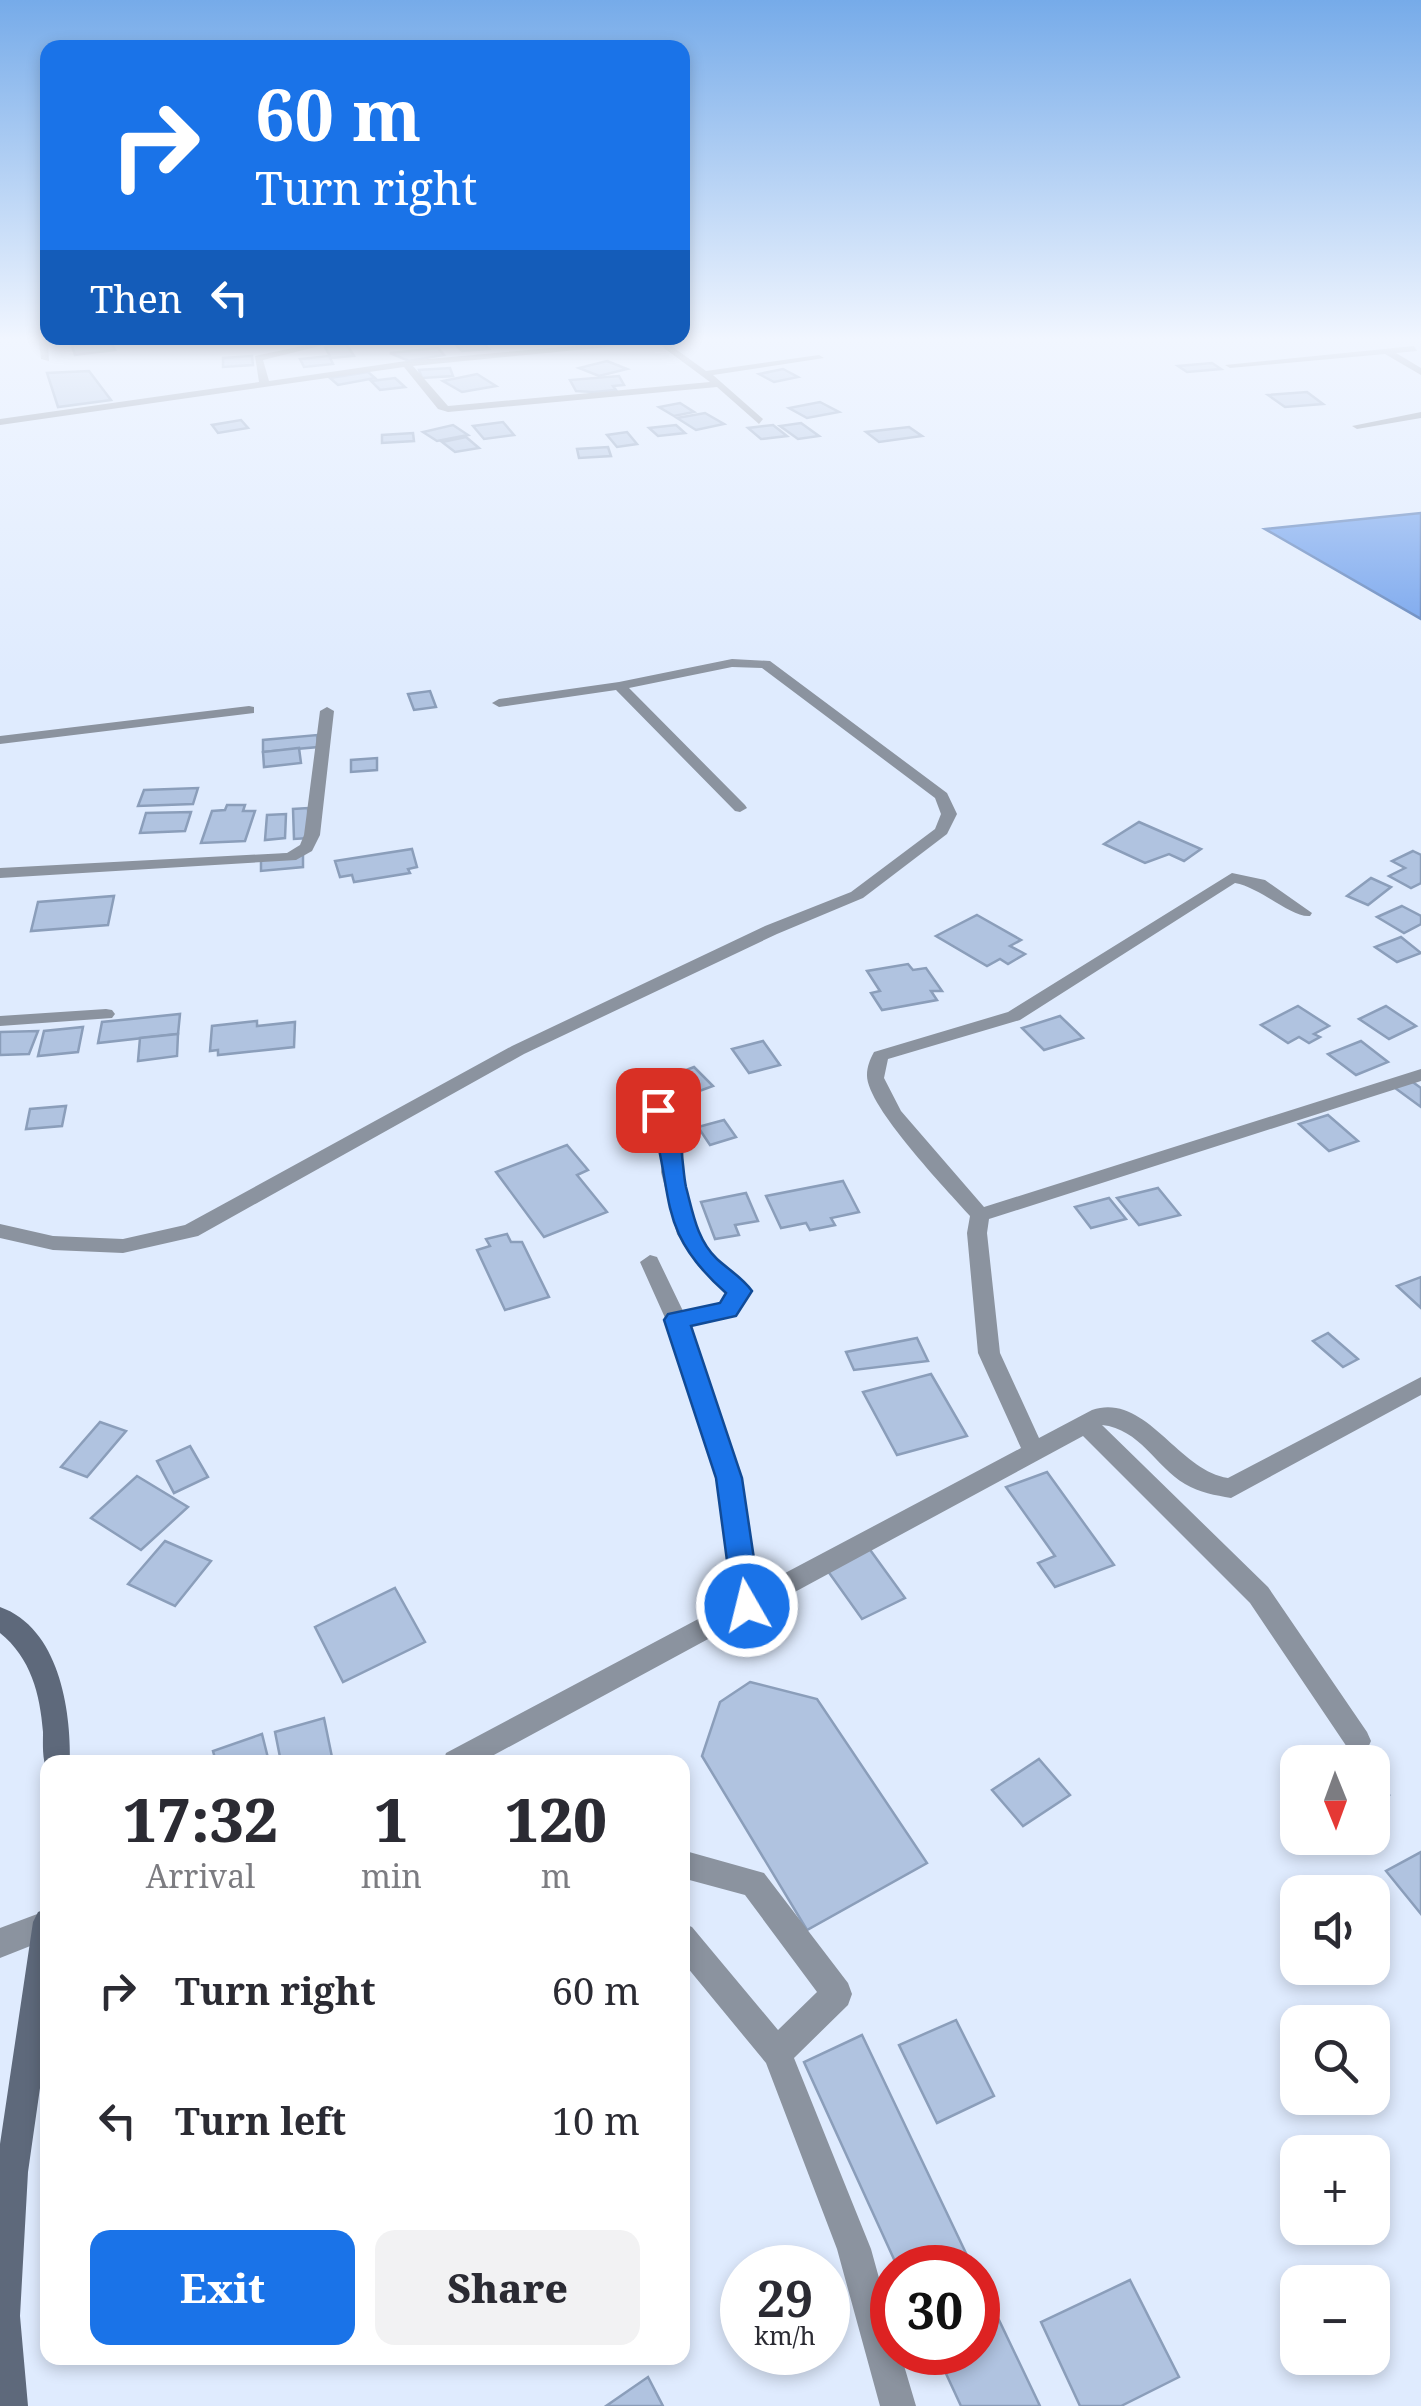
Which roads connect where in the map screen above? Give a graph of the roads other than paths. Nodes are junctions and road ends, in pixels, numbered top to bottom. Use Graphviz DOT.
graph roads {
  1 [pos="619,686"];
  2 [pos="499,703"];
  3 [pos="249,710"];
  4 [pos="327,711"];
  5 [pos="0,740"];
  6 [pos="740,808"];
  7 [pos="0,873"];
  8 [pos="1304,913"];
  9 [pos="106,1014"];
  10 [pos="0,1021"];
  11 [pos="1421,1075"];
  12 [pos="658,1110"];
  13 [pos="980,1216"];
  14 [pos="0,1231"];
  15 [pos="650,1262"];
  16 [pos="676,1320"];
  17 [pos="1421,1385"];
  18 [pos="1086,1424"];
  19 [pos="1034,1451"];
  20 [pos="747,1606"];
  21 [pos="0,1618"];
  22 [pos="1358,1741"];
  23 [pos="58,1755"];
  24 [pos="469,1755"];
  25 [pos="690,1866"];
  26 [pos="40,1926"];
  27 [pos="0,1943"];
  28 [pos="690,1947"];
  29 [pos="40,1973"];
  30 [pos="778,2054"];
  31 [pos="10,2406"];
  32 [pos="898,2406"];
  1 -- 2 [label="street"];
  1 -- 6 [label="street"];
  1 -- 14 [label="street"];
  3 -- 5 [label="street"];
  4 -- 7 [label="street"];
  8 -- 13 [label="street"];
  9 -- 10 [label="street"];
  11 -- 13 [label="street"];
  12 -- 16 [label="street"];
  13 -- 19 [label="street"];
  15 -- 16 [label="street"];
  16 -- 20 [label="street"];
  17 -- 18 [label="street"];
  18 -- 19 [label="street"];
  18 -- 22 [label="street"];
  19 -- 20 [label="street"];
  20 -- 24 [label="street"];
  21 -- 23 [label="main road"];
  25 -- 30 [label="street"];
  26 -- 27 [label="street"];
  28 -- 30 [label="street"];
  29 -- 31 [label="main road"];
  30 -- 32 [label="street"];
}
